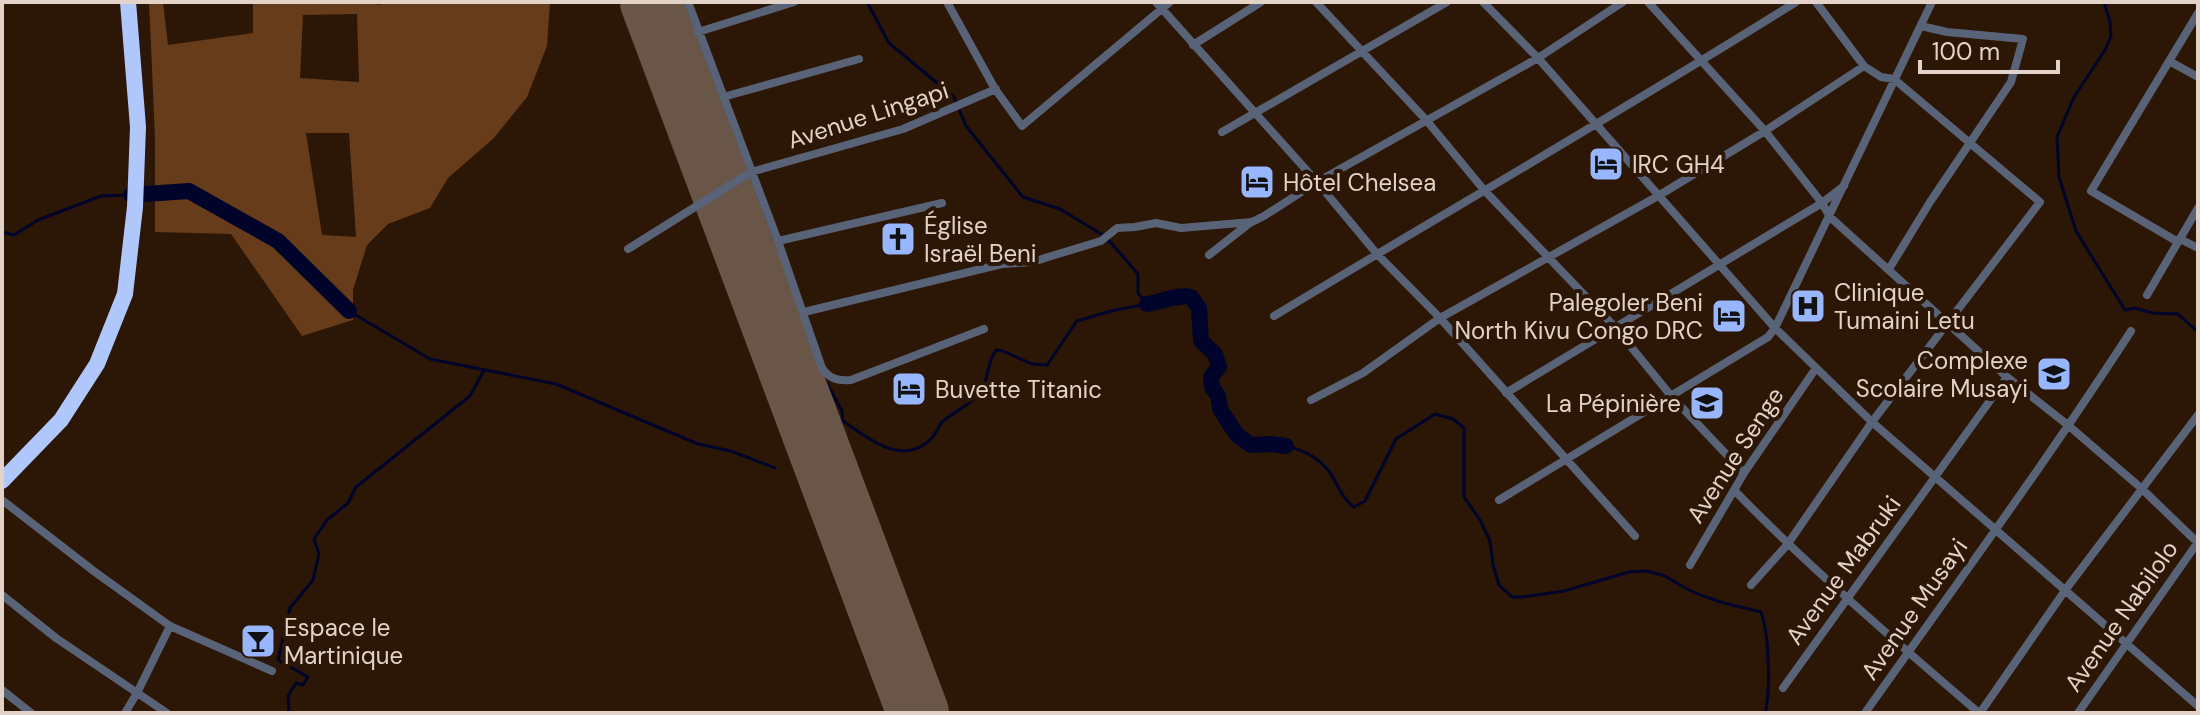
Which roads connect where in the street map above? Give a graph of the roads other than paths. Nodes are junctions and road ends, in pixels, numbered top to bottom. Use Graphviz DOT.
graph roads {
  1 [pos="128,2"];
  2 [pos="688,2"];
  3 [pos="794,2"];
  4 [pos="947,2"];
  5 [pos="1170,2"];
  6 [pos="1261,2"];
  7 [pos="1316,2"];
  8 [pos="1447,2"];
  9 [pos="1483,2"];
  10 [pos="1623,2"];
  11 [pos="1648,2"];
  12 [pos="1796,2"];
  13 [pos="1816,2"];
  14 [pos="1932,2"];
  15 [pos="1159,6"];
  16 [pos="2198,13"];
  17 [pos="1921,26"];
  18 [pos="698,32"];
  19 [pos="1193,45"];
  20 [pos="1363,51"];
  21 [pos="1538,58"];
  22 [pos="859,59"];
  23 [pos="1702,61"];
  24 [pos="2169,61"];
  25 [pos="1864,66"];
  26 [pos="2198,77"];
  27 [pos="1894,79"];
  28 [pos="996,89"];
  29 [pos="723,97"];
  30 [pos="1256,114"];
  31 [pos="1427,121"];
  32 [pos="1596,125"];
  33 [pos="1765,131"];
  34 [pos="1222,132"];
  35 [pos="1971,144"];
  36 [pos="751,172"];
  37 [pos="1317,182"];
  38 [pos="1844,186"];
  39 [pos="1484,190"];
  40 [pos="1658,196"];
  41 [pos="942,203"];
  42 [pos="1822,203"];
  43 [pos="2198,208"];
  44 [pos="1830,217"];
  45 [pos="1252,222"];
  46 [pos="778,241"];
  47 [pos="2179,241"];
  48 [pos="2198,248"];
  49 [pos="628,249"];
  50 [pos="1377,254"];
  51 [pos="1209,255"];
  52 [pos="1549,259"];
  53 [pos="1720,264"];
  54 [pos="1889,269"];
  55 [pos="2147,295"];
  56 [pos="804,312"];
  57 [pos="1274,316"];
  58 [pos="1440,318"];
  59 [pos="1948,322"];
  60 [pos="1614,326"];
  61 [pos="1775,328"];
  62 [pos="984,329"];
  63 [pos="2131,331"];
  64 [pos="1816,368"];
  65 [pos="2007,377"];
  66 [pos="1506,393"];
  67 [pos="1672,397"];
  68 [pos="1311,400"];
  69 [pos="2198,415"];
  70 [pos="1872,422"];
  71 [pos="2069,426"];
  72 [pos="1566,458"];
  73 [pos="1744,473"];
  74 [pos="1935,476"];
  75 [pos="2,481"];
  76 [pos="2141,488"];
  77 [pos="1734,490"];
  78 [pos="2,500"];
  79 [pos="1499,500"];
  80 [pos="1995,528"];
  81 [pos="1635,536"];
  82 [pos="2198,543"];
  83 [pos="1787,545"];
  84 [pos="1690,565"];
  85 [pos="1751,585"];
  86 [pos="2066,589"];
  87 [pos="2,595"];
  88 [pos="1847,600"];
  89 [pos="170,626"];
  90 [pos="2127,643"];
  91 [pos="1908,653"];
  92 [pos="272,671"];
  93 [pos="1783,688"];
  94 [pos="2,690"];
  95 [pos="137,693"];
  96 [pos="2198,706"];
  97 [pos="31,713"];
  98 [pos="125,713"];
  99 [pos="167,713"];
  100 [pos="1865,713"];
  101 [pos="1980,713"];
  102 [pos="2078,713"];
  103 [pos="2192,713"];
  1 -- 75 [label="highway"];
  2 -- 18 [label="street"];
  3 -- 18 [label="street"];
  4 -- 28 [label="street"];
  5 -- 15 [label="street"];
  6 -- 19 [label="street"];
  7 -- 20 [label="street"];
  8 -- 20 [label="street"];
  9 -- 21 [label="street"];
  10 -- 21 [label="street"];
  11 -- 23 [label="street"];
  12 -- 23 [label="street"];
  13 -- 25 [label="street"];
  14 -- 17 [label="street"];
  15 -- 19 [label="street"];
  15 -- 28 [label="street"];
  16 -- 24 [label="street"];
  17 -- 27 [label="street"];
  17 -- 35 [label="street"];
  18 -- 29 [label="street"];
  19 -- 30 [label="street"];
  20 -- 30 [label="street"];
  20 -- 31 [label="street"];
  21 -- 31 [label="street"];
  21 -- 32 [label="street"];
  22 -- 29 [label="street"];
  23 -- 32 [label="street"];
  23 -- 33 [label="street"];
  24 -- 26 [label="street"];
  24 -- 47 [label="street"];
  25 -- 27 [label="street"];
  25 -- 33 [label="street"];
  27 -- 35 [label="street"];
  27 -- 38 [label="street"];
  28 -- 36 [label="street, Avenue Lingapi"];
  29 -- 36 [label="street"];
  30 -- 34 [label="street"];
  30 -- 37 [label="street"];
  31 -- 37 [label="street"];
  31 -- 39 [label="street"];
  32 -- 39 [label="street"];
  32 -- 40 [label="street"];
  33 -- 40 [label="street"];
  33 -- 42 [label="street"];
  35 -- 54 [label="street"];
  35 -- 59 [label="street"];
  36 -- 46 [label="street"];
  36 -- 49 [label="street, Avenue Lingapi"];
  37 -- 45 [label="street"];
  37 -- 50 [label="street"];
  38 -- 42 [label="street"];
  38 -- 44 [label="street"];
  39 -- 50 [label="street"];
  39 -- 52 [label="street"];
  40 -- 52 [label="street"];
  40 -- 53 [label="street"];
  41 -- 46 [label="street"];
  42 -- 44 [label="street"];
  42 -- 53 [label="street"];
  43 -- 47 [label="street"];
  44 -- 54 [label="street"];
  44 -- 61 [label="street"];
  45 -- 51 [label="street"];
  45 -- 56 [label="street"];
  46 -- 56 [label="street"];
  47 -- 48 [label="street"];
  47 -- 55 [label="street"];
  50 -- 57 [label="street"];
  50 -- 58 [label="street"];
  52 -- 58 [label="street"];
  52 -- 60 [label="street"];
  53 -- 60 [label="street"];
  53 -- 61 [label="street"];
  54 -- 59 [label="street"];
  56 -- 62 [label="street"];
  58 -- 66 [label="street"];
  58 -- 68 [label="street"];
  59 -- 65 [label="street"];
  59 -- 70 [label="street"];
  60 -- 66 [label="street"];
  60 -- 67 [label="street"];
  61 -- 64 [label="street"];
  61 -- 67 [label="street"];
  63 -- 71 [label="street, Avenue Musayi"];
  64 -- 70 [label="street"];
  64 -- 73 [label="street, Avenue Senge"];
  65 -- 71 [label="street"];
  65 -- 74 [label="street, Avenue Mabruki"];
  66 -- 72 [label="street"];
  67 -- 72 [label="street"];
  67 -- 73 [label="street"];
  69 -- 76 [label="street"];
  70 -- 74 [label="street"];
  70 -- 83 [label="street"];
  71 -- 76 [label="street"];
  71 -- 80 [label="street, Avenue Musayi"];
  72 -- 79 [label="street"];
  72 -- 81 [label="street"];
  73 -- 77 [label="street, Avenue Senge"];
  74 -- 80 [label="street"];
  74 -- 88 [label="street, Avenue Mabruki"];
  76 -- 82 [label="street"];
  76 -- 86 [label="street"];
  77 -- 83 [label="street"];
  77 -- 84 [label="street, Avenue Senge"];
  78 -- 89 [label="street"];
  80 -- 86 [label="street"];
  80 -- 91 [label="street, Avenue Musayi"];
  82 -- 90 [label="street, Avenue Nabilolo"];
  83 -- 85 [label="street"];
  83 -- 88 [label="street"];
  86 -- 90 [label="street"];
  86 -- 101 [label="street"];
  87 -- 95 [label="street"];
  88 -- 91 [label="street"];
  88 -- 93 [label="street, Avenue Mabruki"];
  89 -- 92 [label="street"];
  89 -- 95 [label="street"];
  90 -- 96 [label="street"];
  90 -- 102 [label="street, Avenue Nabilolo"];
  91 -- 100 [label="street, Avenue Musayi"];
  91 -- 101 [label="street"];
  94 -- 97 [label="street"];
  95 -- 98 [label="street"];
  95 -- 99 [label="street"];
  96 -- 103 [label="street"];
}
